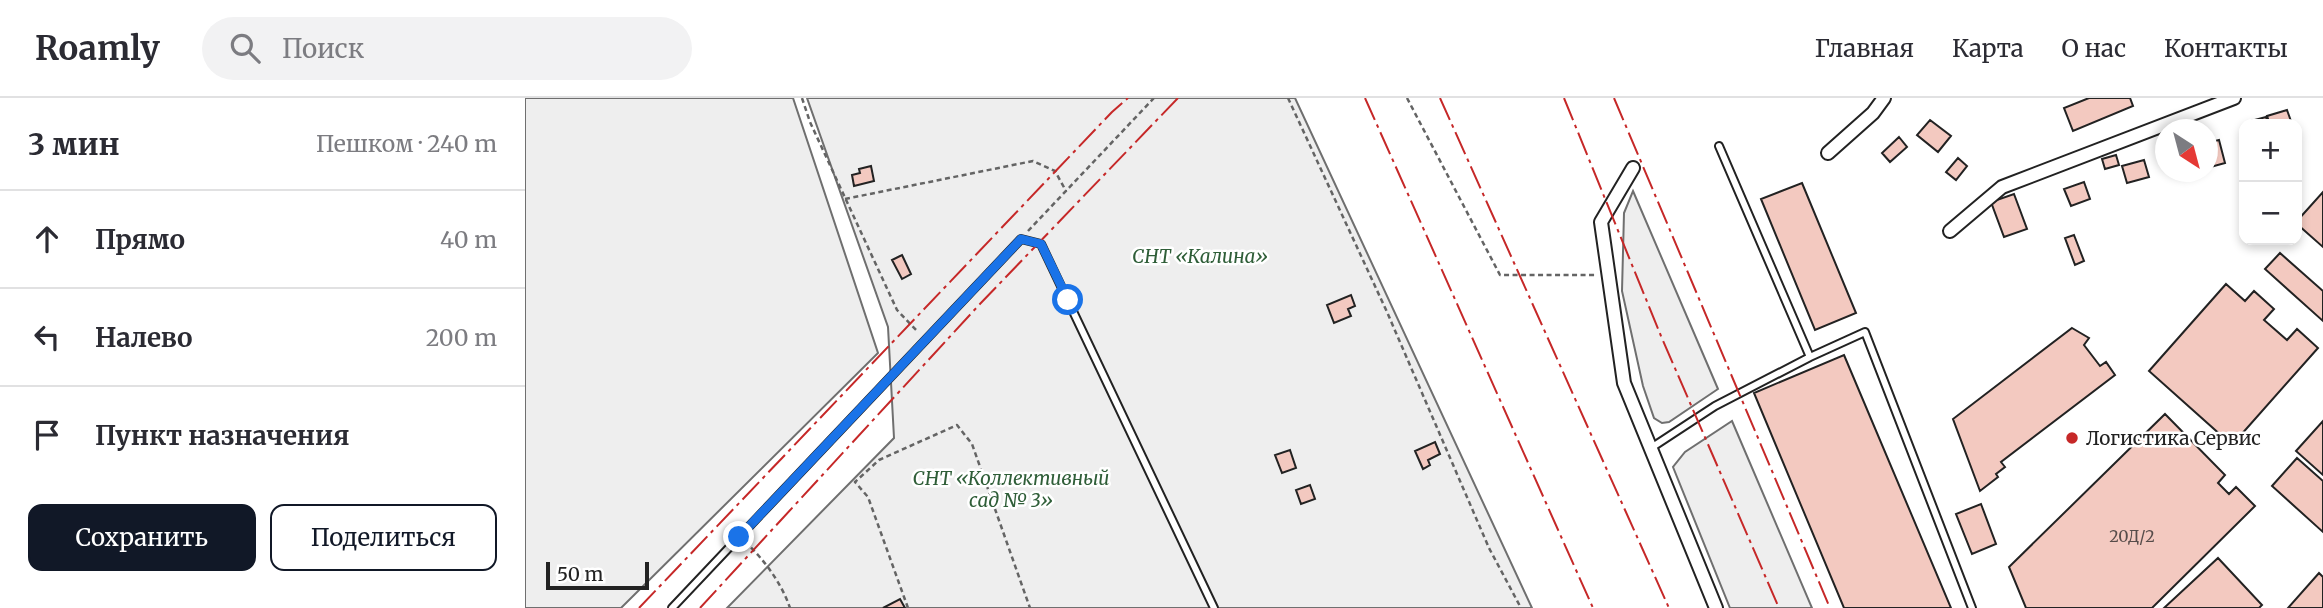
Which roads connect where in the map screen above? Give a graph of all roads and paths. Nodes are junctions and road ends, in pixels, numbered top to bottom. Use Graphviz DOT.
graph roads {
  1 [pos="802,98"];
  2 [pos="1154,98"];
  3 [pos="1288,98"];
  4 [pos="1407,98"];
  5 [pos="1884,98"];
  6 [pos="2234,98"];
  7 [pos="1719,146"];
  8 [pos="1828,153"];
  9 [pos="1633,168"];
  10 [pos="1066,191"];
  11 [pos="845,199"];
  12 [pos="1949,231"];
  13 [pos="1021,239"];
  14 [pos="1608,275"];
  15 [pos="925,339"];
  16 [pos="1810,357"];
  17 [pos="1651,449"];
  18 [pos="739,537"];
  19 [pos="672,608"];
  20 [pos="790,608"];
  21 [pos="908,608"];
  22 [pos="1030,608"];
  23 [pos="1214,608"];
  24 [pos="1521,608"];
  25 [pos="1716,608"];
  26 [pos="1972,608"];
  1 -- 11 [label="path"];
  2 -- 10 [label="path"];
  3 -- 24 [label="path"];
  4 -- 14 [label="path"];
  5 -- 8 [label="street"];
  6 -- 12 [label="street"];
  7 -- 16 [label="lane"];
  9 -- 14 [label="street"];
  10 -- 11 [label="path"];
  10 -- 13 [label="path"];
  11 -- 15 [label="path"];
  13 -- 15 [label="lane"];
  13 -- 23 [label="lane"];
  14 -- 17 [label="street"];
  15 -- 18 [label="lane"];
  16 -- 17 [label="lane"];
  16 -- 26 [label="lane"];
  17 -- 25 [label="street"];
  18 -- 19 [label="lane"];
  18 -- 20 [label="path"];
  21 -- 22 [label="path"];
}
